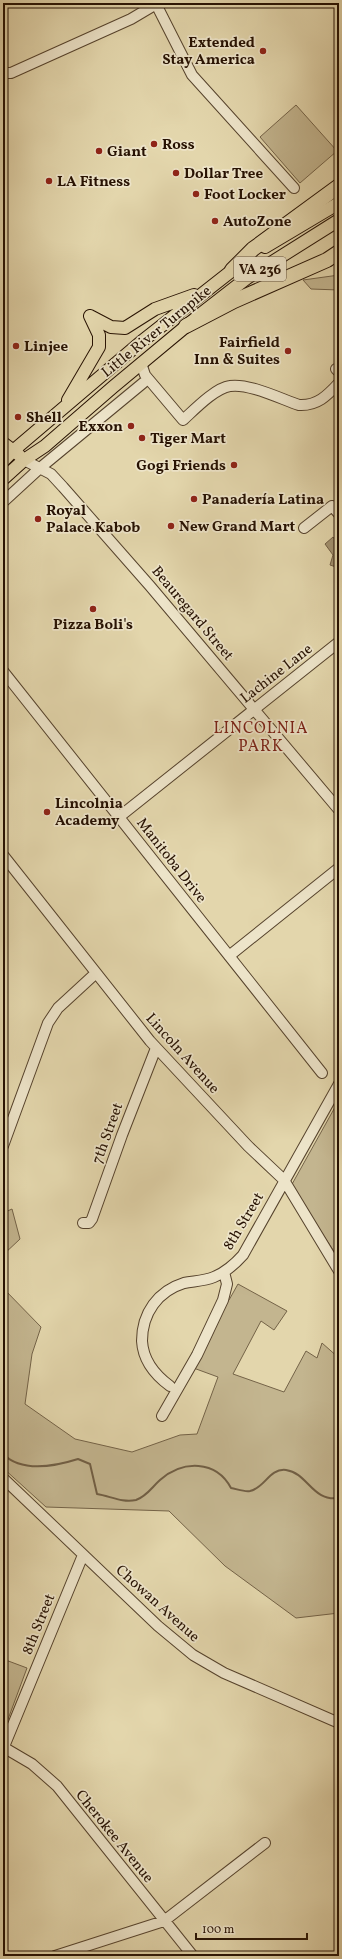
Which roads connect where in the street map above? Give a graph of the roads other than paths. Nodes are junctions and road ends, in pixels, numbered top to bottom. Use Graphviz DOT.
graph roads {
  1 [pos="157,4"];
  2 [pos="3,73"];
  3 [pos="339,186"];
  4 [pos="294,188"];
  5 [pos="339,203"];
  6 [pos="339,220"];
  7 [pos="339,252"];
  8 [pos="339,266"];
  9 [pos="232,270"];
  10 [pos="274,284"];
  11 [pos="206,290"];
  12 [pos="186,326"];
  13 [pos="126,355"];
  14 [pos="137,366"];
  15 [pos="143,382"];
  16 [pos="339,383"];
  17 [pos="165,401"];
  18 [pos="61,411"];
  19 [pos="3,443"];
  20 [pos="7,456"];
  21 [pos="24,460"];
  22 [pos="40,468"];
  23 [pos="3,479"];
  24 [pos="3,502"];
  25 [pos="339,514"];
  26 [pos="304,528"];
  27 [pos="339,642"];
  28 [pos="3,671"];
  29 [pos="254,709"];
  30 [pos="339,810"];
  31 [pos="119,817"];
  32 [pos="3,855"];
  33 [pos="339,868"];
  34 [pos="229,956"];
  35 [pos="96,973"];
  36 [pos="156,1048"];
  37 [pos="322,1073"];
  38 [pos="339,1084"];
  39 [pos="3,1146"];
  40 [pos="284,1180"];
  41 [pos="83,1223"];
  42 [pos="339,1271"];
  43 [pos="224,1272"];
  44 [pos="170,1386"];
  45 [pos="162,1416"];
  46 [pos="3,1478"];
  47 [pos="83,1555"];
  48 [pos="339,1723"];
  49 [pos="3,1748"];
  50 [pos="265,1843"];
  51 [pos="164,1921"];
  52 [pos="55,1956"];
  53 [pos="193,1956"];
  1 -- 2 [label="street"];
  1 -- 4 [label="street"];
  3 -- 9 [label="highway"];
  5 -- 9 [label="main road, Little River Turnpike / VA 236"];
  6 -- 12 [label="main road, Little River Turnpike / VA 236"];
  7 -- 10 [label="highway"];
  8 -- 10 [label="highway"];
  9 -- 11 [label="main road, Little River Turnpike / VA 236"];
  10 -- 12 [label="highway"];
  11 -- 13 [label="main road, Little River Turnpike / VA 236"];
  11 -- 18 [label="main road"];
  12 -- 14 [label="main road, Little River Turnpike / VA 236"];
  13 -- 14 [label="street"];
  13 -- 18 [label="main road, Little River Turnpike / VA 236"];
  14 -- 15 [label="street"];
  14 -- 17 [label="street"];
  14 -- 21 [label="main road, Little River Turnpike / VA 236"];
  15 -- 17 [label="street"];
  15 -- 22 [label="street"];
  16 -- 17 [label="street"];
  18 -- 20 [label="main road, Little River Turnpike / VA 236"];
  19 -- 20 [label="main road"];
  20 -- 21 [label="main road, Beauregard Street"];
  21 -- 22 [label="street, Beauregard Street"];
  21 -- 23 [label="main road, Little River Turnpike / VA 236"];
  22 -- 24 [label="street"];
  22 -- 29 [label="street, Beauregard Street"];
  25 -- 26 [label="street"];
  27 -- 29 [label="street, Lachine Lane"];
  28 -- 31 [label="street, Manitoba Drive"];
  29 -- 30 [label="street, Beauregard Street"];
  29 -- 31 [label="street, Lachine Lane"];
  31 -- 34 [label="street, Manitoba Drive"];
  32 -- 35 [label="street, Lincoln Avenue"];
  33 -- 34 [label="street"];
  34 -- 37 [label="street, Manitoba Drive"];
  35 -- 36 [label="street, Lincoln Avenue"];
  35 -- 39 [label="street"];
  36 -- 40 [label="street, Lincoln Avenue"];
  36 -- 41 [label="street, 7th Street"];
  38 -- 40 [label="street, 8th Street"];
  40 -- 42 [label="street, Lincoln Avenue"];
  40 -- 43 [label="street, 8th Street"];
  43 -- 44 [label="street"];
  43 -- 45 [label="street, 8th Street"];
  46 -- 47 [label="street, Chowan Avenue"];
  47 -- 48 [label="street, Chowan Avenue"];
  47 -- 49 [label="street, 8th Street"];
  49 -- 51 [label="street, Cherokee Avenue"];
  50 -- 51 [label="street"];
  51 -- 52 [label="street"];
  51 -- 53 [label="street, Cherokee Avenue"];
}
